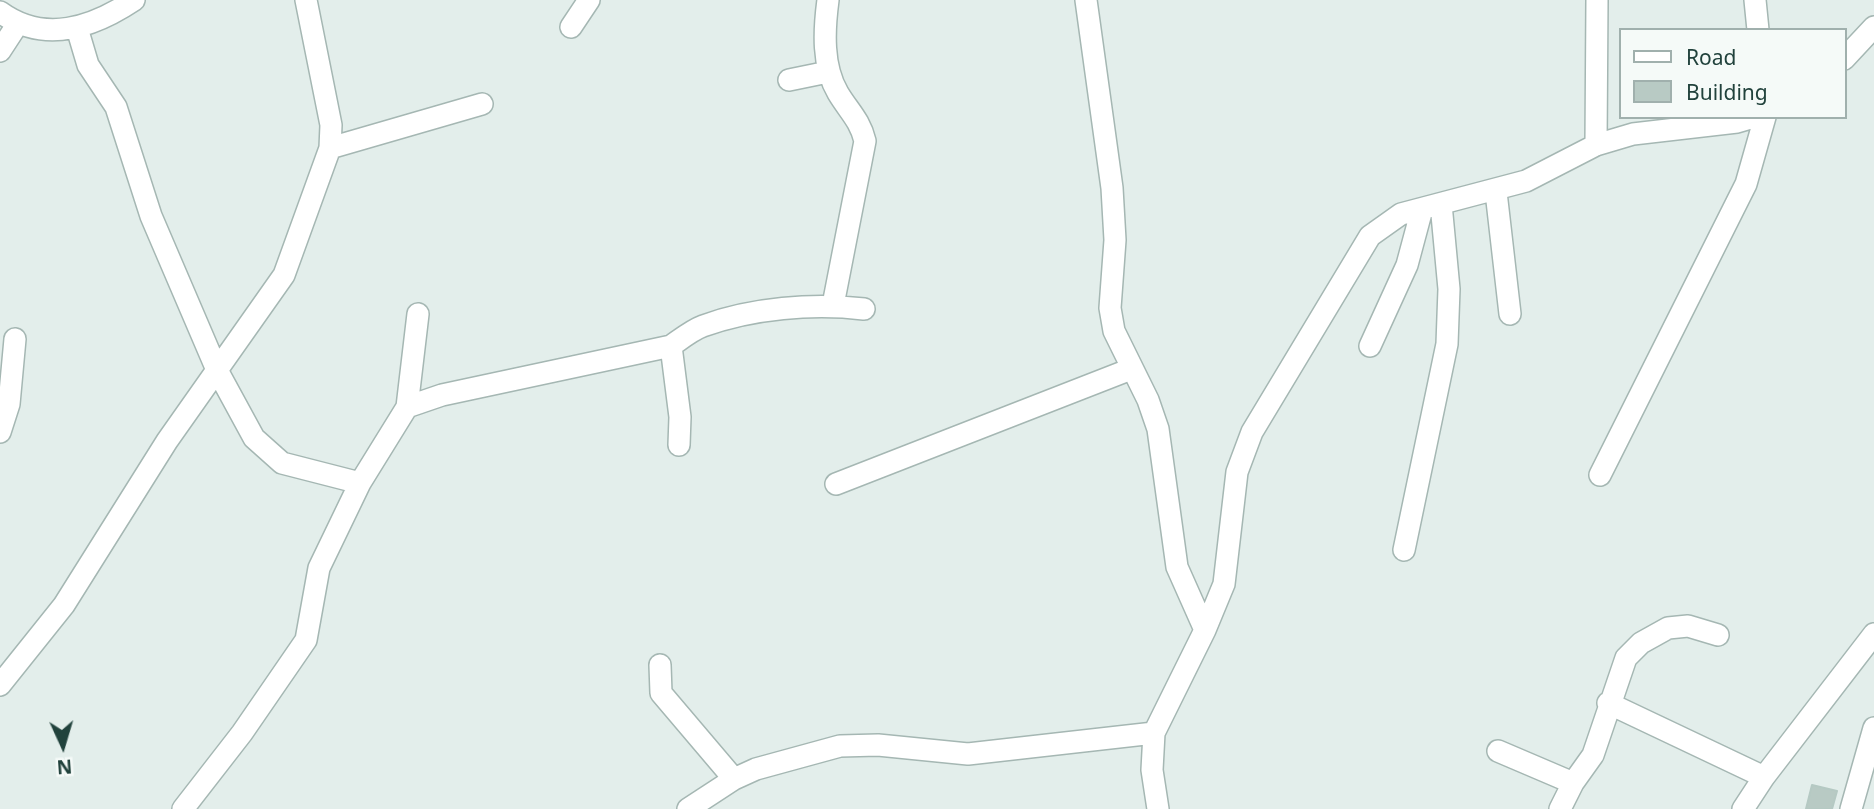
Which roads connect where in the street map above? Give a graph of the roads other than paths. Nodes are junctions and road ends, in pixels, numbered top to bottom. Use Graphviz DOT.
graph roads {
  1 [pos="134,0"];
  2 [pos="306,0"];
  3 [pos="589,0"];
  4 [pos="828,0"];
  5 [pos="1086,0"];
  6 [pos="1597,0"];
  7 [pos="1755,0"];
  8 [pos="0,12"];
  9 [pos="17,25"];
  10 [pos="570,27"];
  11 [pos="1874,27"];
  12 [pos="77,28"];
  13 [pos="1758,28"];
  14 [pos="0,51"];
  15 [pos="1846,57"];
  16 [pos="828,72"];
  17 [pos="789,80"];
  18 [pos="482,104"];
  19 [pos="1747,119"];
  20 [pos="1764,119"];
  21 [pos="1595,145"];
  22 [pos="330,148"];
  23 [pos="1496,192"];
  24 [pos="1431,206"];
  25 [pos="833,306"];
  26 [pos="864,309"];
  27 [pos="418,314"];
  28 [pos="1510,314"];
  29 [pos="15,339"];
  30 [pos="671,346"];
  31 [pos="1370,346"];
  32 [pos="1131,369"];
  33 [pos="217,370"];
  34 [pos="407,407"];
  35 [pos="0,432"];
  36 [pos="679,445"];
  37 [pos="1600,475"];
  38 [pos="360,483"];
  39 [pos="836,484"];
  40 [pos="1404,550"];
  41 [pos="1205,630"];
  42 [pos="1874,634"];
  43 [pos="1718,635"];
  44 [pos="660,665"];
  45 [pos="0,685"];
  46 [pos="1608,703"];
  47 [pos="1874,728"];
  48 [pos="1154,733"];
  49 [pos="1498,751"];
  50 [pos="1764,777"];
  51 [pos="734,779"];
  52 [pos="1573,783"];
  53 [pos="183,809"];
  54 [pos="688,809"];
  55 [pos="1158,809"];
  56 [pos="1560,809"];
  57 [pos="1743,809"];
  58 [pos="1851,809"];
  1 -- 12 [label="street"];
  2 -- 22 [label="street"];
  3 -- 10 [label="street"];
  4 -- 16 [label="street"];
  5 -- 32 [label="street"];
  6 -- 21 [label="street"];
  7 -- 13 [label="street"];
  8 -- 9 [label="street"];
  9 -- 12 [label="street"];
  9 -- 14 [label="street"];
  11 -- 15 [label="street"];
  12 -- 33 [label="street"];
  16 -- 17 [label="street"];
  16 -- 25 [label="street"];
  18 -- 22 [label="street"];
  19 -- 21 [label="street"];
  20 -- 37 [label="street"];
  21 -- 23 [label="street"];
  22 -- 33 [label="street"];
  23 -- 24 [label="street"];
  23 -- 28 [label="street"];
  24 -- 31 [label="street"];
  24 -- 40 [label="street"];
  24 -- 41 [label="street"];
  25 -- 26 [label="street"];
  25 -- 30 [label="street"];
  27 -- 34 [label="street"];
  29 -- 35 [label="street"];
  30 -- 34 [label="street"];
  30 -- 36 [label="street"];
  32 -- 39 [label="street"];
  32 -- 41 [label="street"];
  33 -- 38 [label="street"];
  33 -- 45 [label="street"];
  34 -- 38 [label="street"];
  38 -- 53 [label="street"];
  41 -- 48 [label="street"];
  42 -- 50 [label="street"];
  43 -- 46 [label="street"];
  44 -- 51 [label="street"];
  46 -- 50 [label="street"];
  46 -- 52 [label="street"];
  47 -- 58 [label="street"];
  48 -- 51 [label="street"];
  48 -- 55 [label="street"];
  49 -- 52 [label="street"];
  50 -- 57 [label="street"];
  51 -- 54 [label="street"];
  52 -- 56 [label="street"];
}
